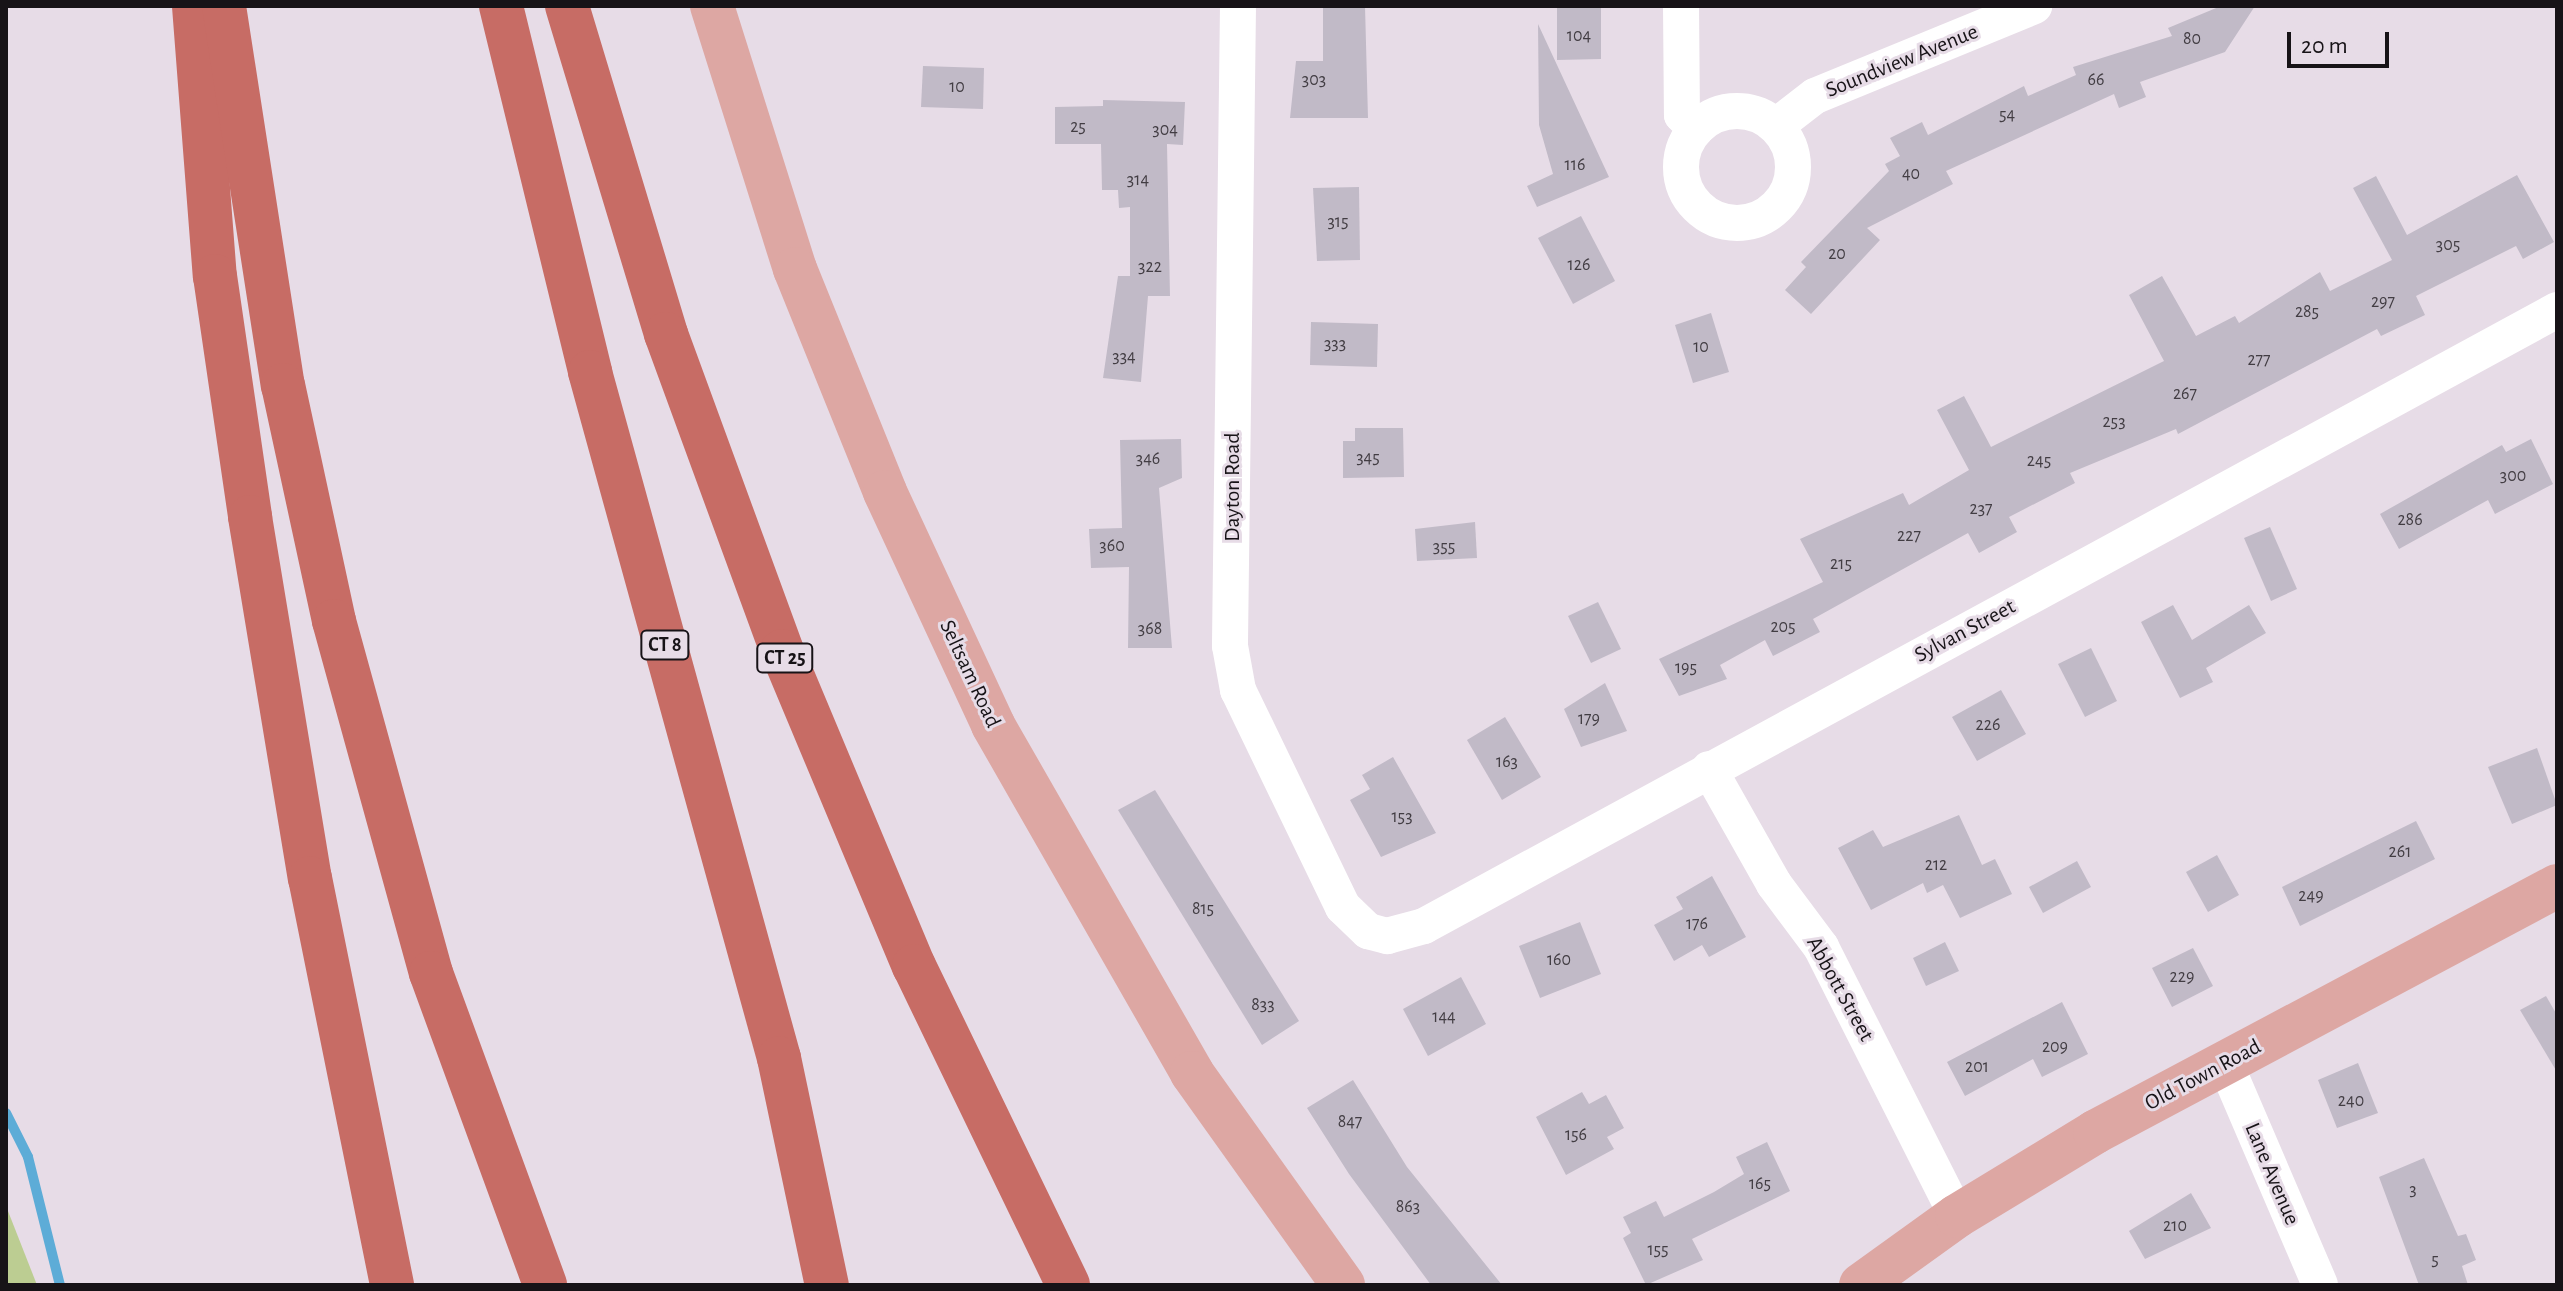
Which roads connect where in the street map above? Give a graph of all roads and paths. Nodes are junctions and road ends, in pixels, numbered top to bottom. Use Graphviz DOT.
graph roads {
  1 [pos="194,6"];
  2 [pos="224,6"];
  3 [pos="501,6"];
  4 [pos="567,6"];
  5 [pos="712,6"];
  6 [pos="1238,6"];
  7 [pos="1681,6"];
  8 [pos="2034,6"];
  9 [pos="1776,126"];
  10 [pos="1696,129"];
  11 [pos="2557,310"];
  12 [pos="1709,769"];
  13 [pos="2557,886"];
  14 [pos="1368,931"];
  15 [pos="2225,1063"];
  16 [pos="1957,1216"];
  17 [pos="1882,1278"];
  18 [pos="392,1285"];
  19 [pos="545,1285"];
  20 [pos="827,1285"];
  21 [pos="1068,1285"];
  22 [pos="1343,1285"];
  23 [pos="2320,1285"];
  1 -- 18 [label="highway"];
  2 -- 19 [label="highway"];
  3 -- 20 [label="highway, CT 8"];
  4 -- 21 [label="highway, CT 25"];
  5 -- 22 [label="main road, Seltsam Road"];
  6 -- 14 [label="street, Dayton Road"];
  7 -- 10 [label="street"];
  8 -- 9 [label="street, Soundview Avenue"];
  9 -- 10 [label="street"];
  9 -- 10 [label="street"];
  11 -- 12 [label="street, Sylvan Street"];
  12 -- 14 [label="street, Sylvan Street"];
  12 -- 16 [label="street, Abbott Street"];
  13 -- 15 [label="main road, Old Town Road"];
  15 -- 16 [label="main road, Old Town Road"];
  15 -- 23 [label="street, Lane Avenue"];
  16 -- 17 [label="main road, Old Town Road"];
}
